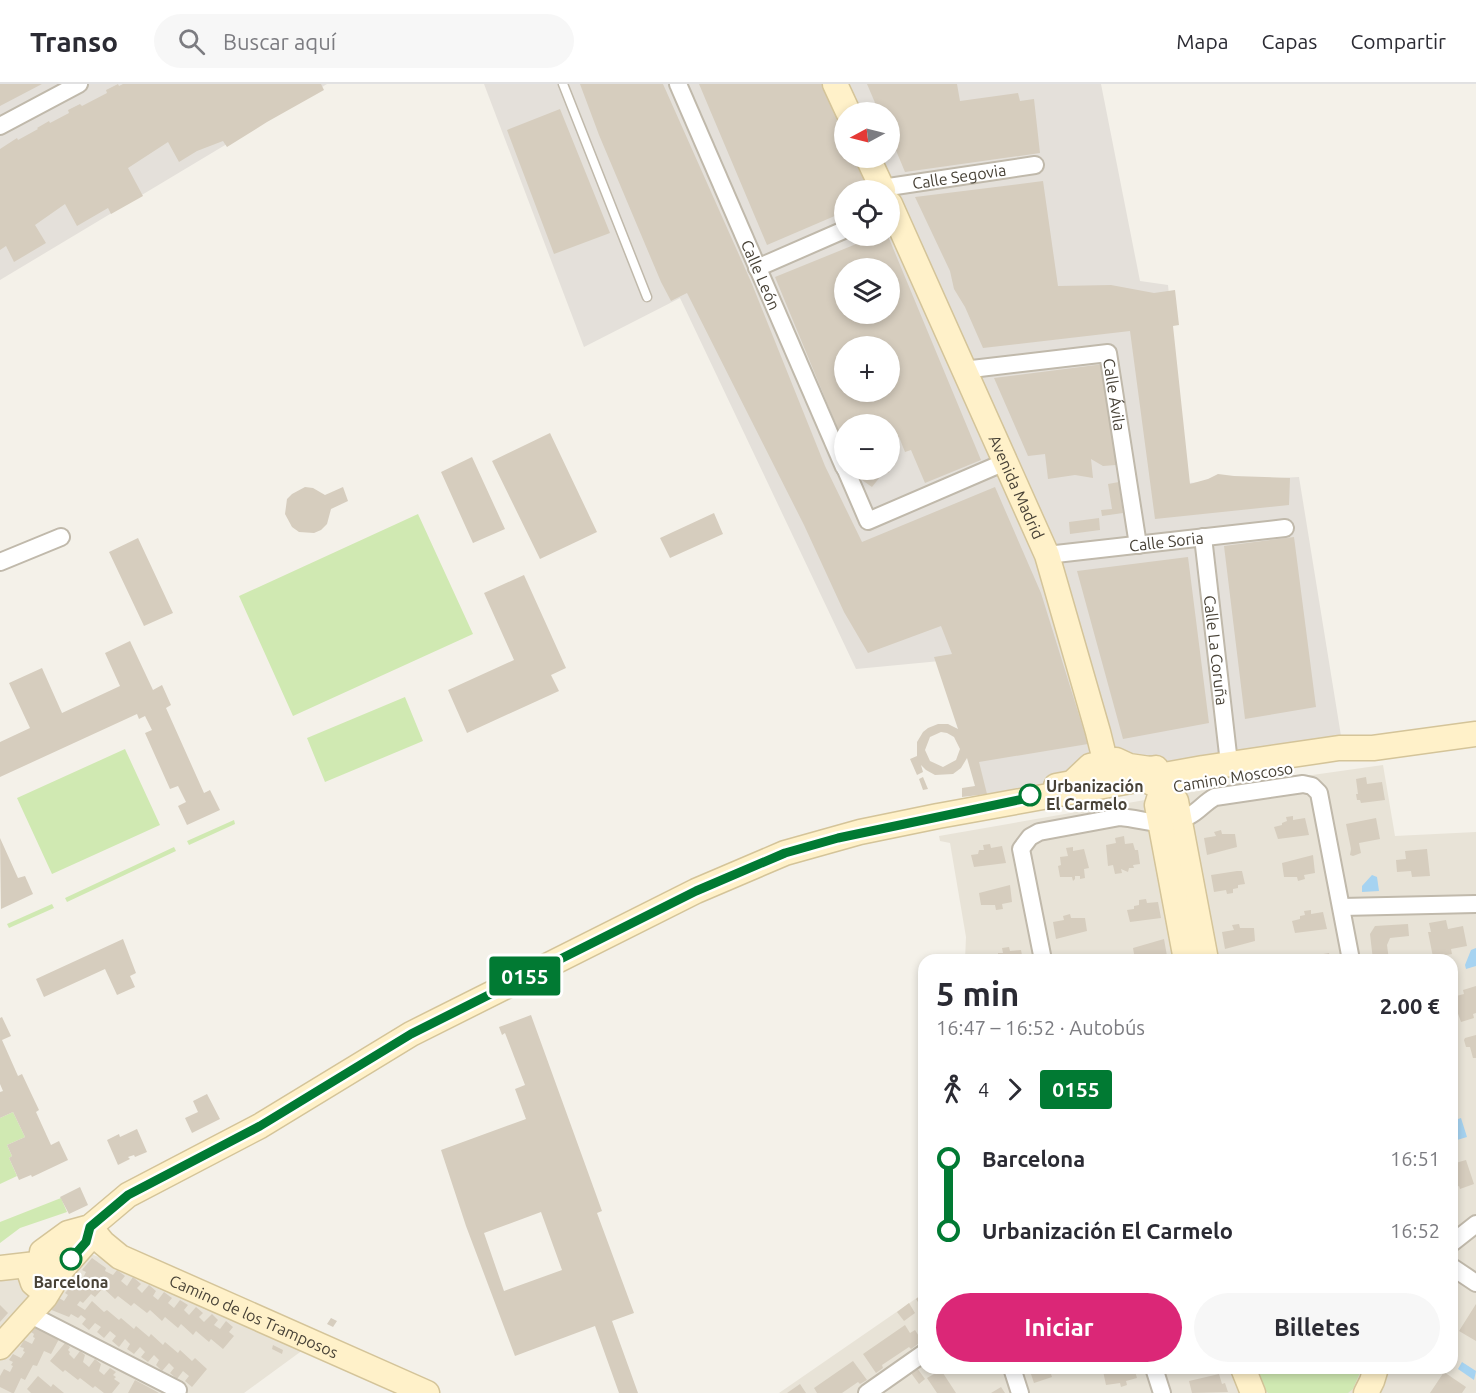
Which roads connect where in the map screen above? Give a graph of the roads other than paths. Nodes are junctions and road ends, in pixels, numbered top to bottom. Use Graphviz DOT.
graph roads {
  1 [pos="79,84"];
  2 [pos="563,84"];
  3 [pos="678,84"];
  4 [pos="835,84"];
  5 [pos="843,102"];
  6 [pos="0,126"];
  7 [pos="1035,165"];
  8 [pos="900,198"];
  9 [pos="900,230"];
  10 [pos="834,234"];
  11 [pos="757,268"];
  12 [pos="647,297"];
  13 [pos="963,370"];
  14 [pos="834,443"];
  15 [pos="1005,462"];
  16 [pos="850,480"];
  17 [pos="1285,528"];
  18 [pos="62,537"];
  19 [pos="1203,537"];
  20 [pos="1138,545"];
  21 [pos="1047,555"];
  22 [pos="0,562"];
  23 [pos="1476,734"];
  24 [pos="1373,748"];
  25 [pos="1262,758"];
  26 [pos="1229,763"];
  27 [pos="1108,773"];
  28 [pos="1149,786"];
  29 [pos="1031,805"];
  30 [pos="1170,821"];
  31 [pos="1476,904"];
  32 [pos="1342,908"];
  33 [pos="1042,954"];
  34 [pos="1185,954"];
  35 [pos="1204,954"];
  36 [pos="1351,954"];
  37 [pos="1476,1224"];
  38 [pos="90,1227"];
  39 [pos="1458,1238"];
  40 [pos="0,1268"];
  41 [pos="1458,1271"];
  42 [pos="44,1275"];
  43 [pos="1476,1283"];
  44 [pos="29,1314"];
  45 [pos="0,1347"];
  46 [pos="918,1357"];
  47 [pos="1014,1374"];
  48 [pos="1156,1374"];
  49 [pos="1245,1374"];
  50 [pos="177,1392"];
  51 [pos="427,1393"];
  52 [pos="867,1393"];
  53 [pos="1020,1393"];
  54 [pos="1162,1393"];
  55 [pos="1252,1393"];
  1 -- 6 [label="street"];
  2 -- 12 [label="lane"];
  3 -- 11 [label="street, Calle León"];
  4 -- 5 [label="street"];
  7 -- 8 [label="street, Calle Segovia"];
  9 -- 13 [label="street, Avenida Madrid"];
  10 -- 11 [label="street"];
  11 -- 14 [label="street, Calle León"];
  13 -- 15 [label="street, Avenida Madrid"];
  13 -- 20 [label="street, Calle Ávila"];
  15 -- 16 [label="street, Calle León"];
  15 -- 21 [label="street, Avenida Madrid"];
  17 -- 19 [label="street, Calle Soria"];
  18 -- 22 [label="street"];
  19 -- 20 [label="street, Calle Soria"];
  19 -- 26 [label="street, Calle La Coruña"];
  20 -- 21 [label="street, Calle Soria"];
  21 -- 27 [label="street, Avenida Madrid"];
  23 -- 24 [label="street, Camino Moscoso"];
  24 -- 25 [label="street, Camino Moscoso"];
  24 -- 28 [label="street, Camino Moscoso"];
  25 -- 26 [label="street, Camino Moscoso"];
  25 -- 28 [label="street"];
  26 -- 27 [label="street"];
  26 -- 28 [label="street, Camino Moscoso"];
  27 -- 28 [label="street, Camino Moscoso"];
  27 -- 29 [label="street, Camino Moscoso"];
  28 -- 29 [label="street, Camino Moscoso"];
  28 -- 30 [label="street"];
  29 -- 38 [label="street, Camino Moscoso"];
  30 -- 32 [label="street"];
  30 -- 33 [label="street"];
  30 -- 34 [label="street"];
  30 -- 35 [label="street"];
  31 -- 32 [label="street"];
  32 -- 36 [label="street"];
  37 -- 39 [label="street"];
  38 -- 42 [label="street, Camino Moscoso"];
  38 -- 51 [label="street, Camino de los Tramposos"];
  40 -- 42 [label="street"];
  41 -- 43 [label="street"];
  42 -- 44 [label="street, Camino Moscoso"];
  44 -- 45 [label="street, Camino Moscoso"];
  44 -- 50 [label="street"];
  46 -- 52 [label="street"];
  47 -- 53 [label="street"];
  48 -- 54 [label="street"];
  49 -- 55 [label="street"];
}
